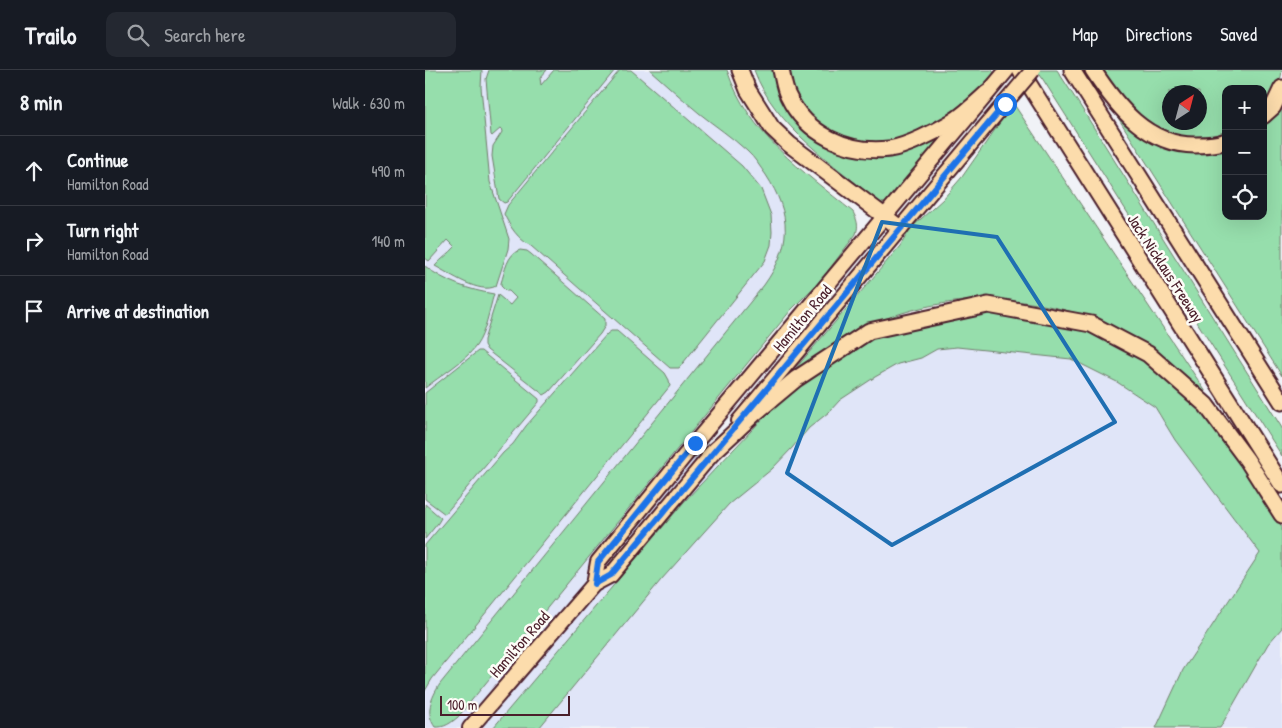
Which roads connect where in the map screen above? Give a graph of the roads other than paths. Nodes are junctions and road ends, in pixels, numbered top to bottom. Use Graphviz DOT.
graph roads {
  1 [pos="740,70"];
  2 [pos="781,70"];
  3 [pos="1008,70"];
  4 [pos="1020,70"];
  5 [pos="1033,70"];
  6 [pos="1072,70"];
  7 [pos="1093,70"];
  8 [pos="1282,88"];
  9 [pos="987,93"];
  10 [pos="1267,112"];
  11 [pos="1222,143"];
  12 [pos="885,217"];
  13 [pos="900,228"];
  14 [pos="1139,256"];
  15 [pos="1282,402"];
  16 [pos="709,456"];
  17 [pos="1282,485"];
  18 [pos="1282,515"];
  19 [pos="595,584"];
  20 [pos="470,728"];
  1 -- 12 [label="highway"];
  2 -- 9 [label="highway"];
  3 -- 9 [label="main road, Hamilton Road"];
  3 -- 14 [label="highway"];
  4 -- 14 [label="highway, Jack Nicklaus Freeway"];
  5 -- 13 [label="main road, Hamilton Road, bridge"];
  6 -- 15 [label="highway, Jack Nicklaus Freeway"];
  7 -- 11 [label="highway"];
  8 -- 10 [label="highway"];
  9 -- 12 [label="main road, Hamilton Road"];
  12 -- 13 [label="highway"];
  12 -- 19 [label="main road, Hamilton Road"];
  13 -- 16 [label="main road, Hamilton Road"];
  14 -- 17 [label="highway, Jack Nicklaus Freeway"];
  16 -- 18 [label="highway"];
  16 -- 19 [label="main road, Hamilton Road"];
  19 -- 20 [label="main road, Hamilton Road"];
}
